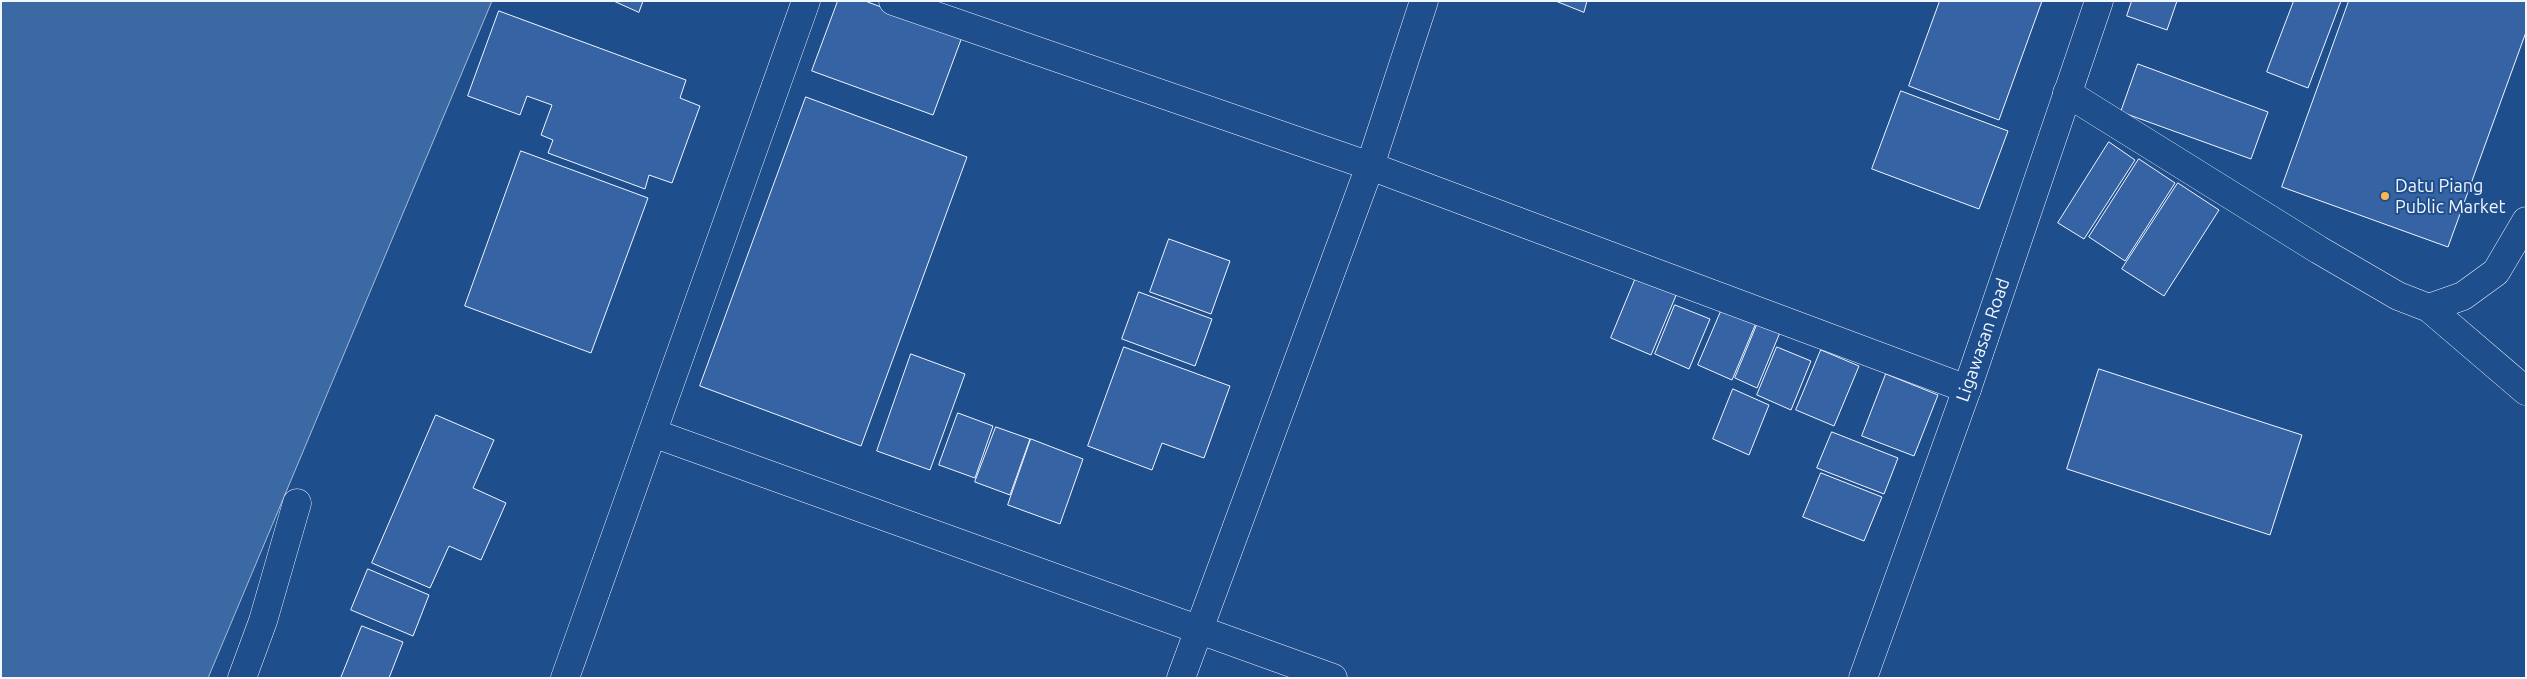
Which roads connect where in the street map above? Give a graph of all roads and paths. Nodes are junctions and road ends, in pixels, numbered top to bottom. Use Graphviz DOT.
graph roads {
  1 [pos="806,1"];
  2 [pos="893,1"];
  3 [pos="1424,1"];
  4 [pos="2099,1"];
  5 [pos="2068,94"];
  6 [pos="1370,166"];
  7 [pos="2526,221"];
  8 [pos="2429,308"];
  9 [pos="1967,389"];
  10 [pos="2526,391"];
  11 [pos="653,433"];
  12 [pos="297,503"];
  13 [pos="1198,630"];
  14 [pos="242,678"];
  15 [pos="565,678"];
  16 [pos="1181,678"];
  17 [pos="1333,678"];
  18 [pos="1863,678"];
  1 -- 11 [label="street"];
  2 -- 6 [label="street"];
  3 -- 6 [label="street"];
  4 -- 5 [label="street, Ligawasan Road"];
  5 -- 8 [label="street"];
  5 -- 9 [label="street, Ligawasan Road"];
  6 -- 9 [label="street"];
  6 -- 13 [label="street"];
  7 -- 8 [label="street"];
  8 -- 10 [label="street"];
  9 -- 18 [label="street, Ligawasan Road"];
  11 -- 13 [label="street"];
  11 -- 15 [label="street"];
  12 -- 14 [label="street"];
  13 -- 16 [label="street"];
  13 -- 17 [label="street"];
}
